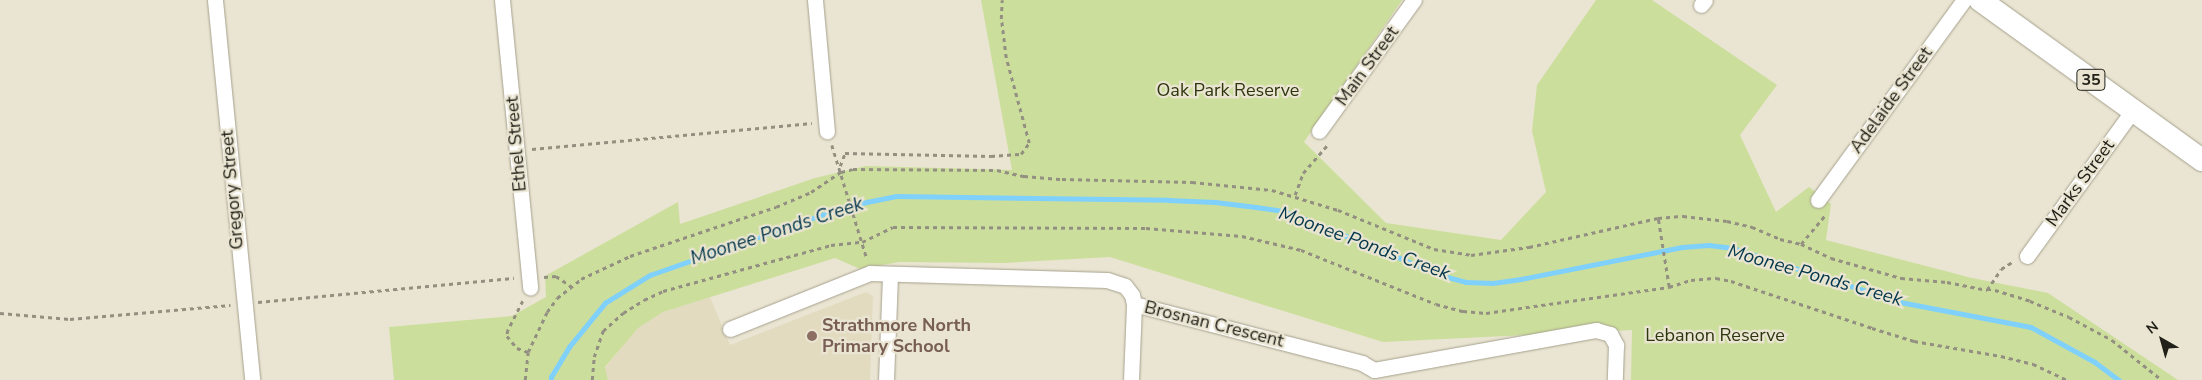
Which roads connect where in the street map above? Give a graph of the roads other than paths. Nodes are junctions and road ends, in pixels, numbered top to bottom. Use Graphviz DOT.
graph roads {
  1 [pos="214,0"];
  2 [pos="502,0"];
  3 [pos="815,0"];
  4 [pos="1414,0"];
  5 [pos="1964,0"];
  6 [pos="1980,0"];
  7 [pos="2133,110"];
  8 [pos="826,126"];
  9 [pos="1319,131"];
  10 [pos="2202,160"];
  11 [pos="1824,205"];
  12 [pos="2027,256"];
  13 [pos="890,274"];
  14 [pos="529,283"];
  15 [pos="1134,304"];
  16 [pos="730,329"];
  17 [pos="1373,375"];
  18 [pos="252,380"];
  19 [pos="886,380"];
  20 [pos="1131,380"];
  21 [pos="1615,380"];
  1 -- 18 [label="street, Gregory Street"];
  2 -- 14 [label="street, Ethel Street"];
  3 -- 8 [label="street"];
  4 -- 9 [label="street, Main Street"];
  5 -- 11 [label="street, Adelaide Street"];
  6 -- 7 [label="main road, 35"];
  7 -- 10 [label="main road, 35"];
  7 -- 12 [label="street, Marks Street"];
  13 -- 15 [label="street, Brosnan Crescent"];
  13 -- 16 [label="street, Brosnan Crescent"];
  13 -- 19 [label="street"];
  15 -- 17 [label="street, Brosnan Crescent"];
  15 -- 20 [label="street"];
  17 -- 21 [label="street, Brosnan Crescent"];
}
